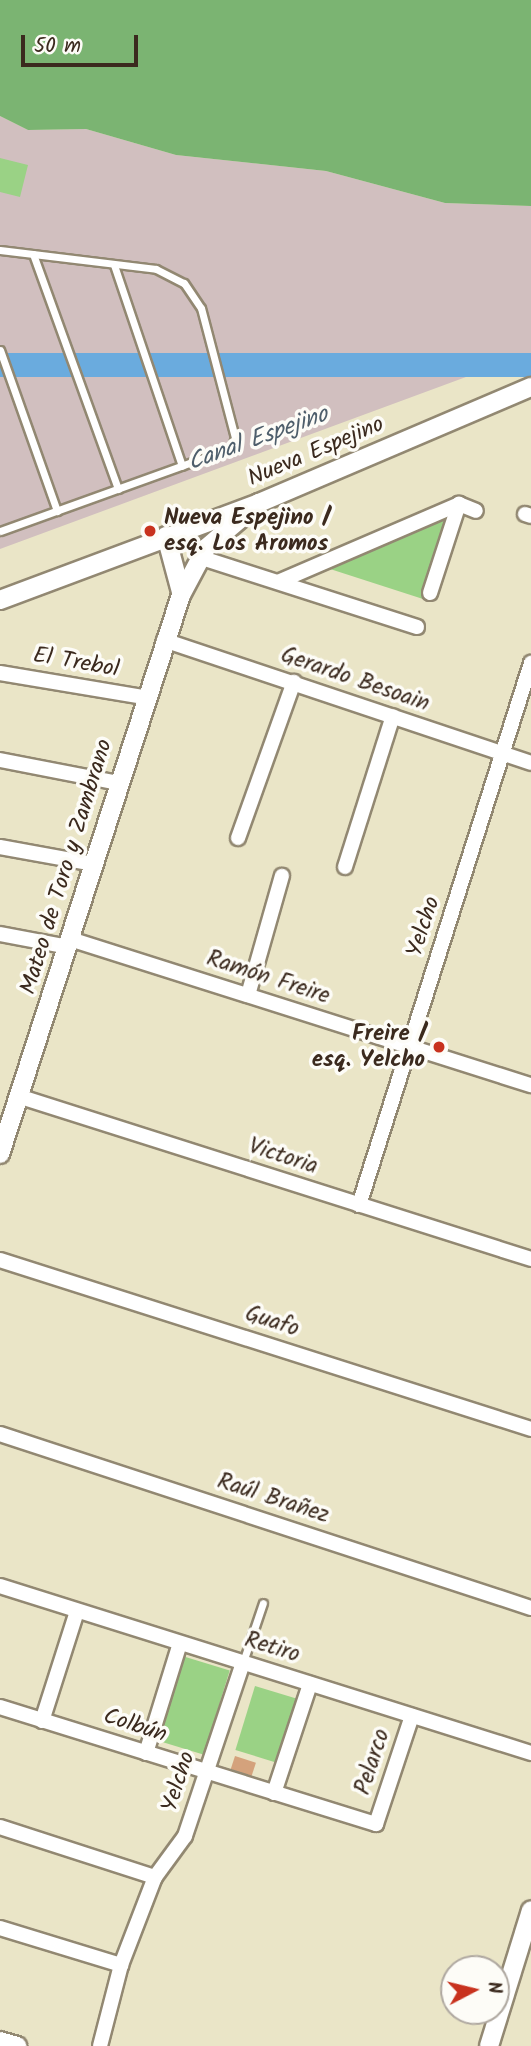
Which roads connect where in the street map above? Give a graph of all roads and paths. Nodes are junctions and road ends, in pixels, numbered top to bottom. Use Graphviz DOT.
graph roads {
  1 [pos="0,250"];
  2 [pos="33,254"];
  3 [pos="114,265"];
  4 [pos="0,350"];
  5 [pos="531,387"];
  6 [pos="182,466"];
  7 [pos="118,489"];
  8 [pos="259,503"];
  9 [pos="459,503"];
  10 [pos="57,511"];
  11 [pos="476,511"];
  12 [pos="0,531"];
  13 [pos="172,534"];
  14 [pos="199,557"];
  15 [pos="278,582"];
  16 [pos="430,593"];
  17 [pos="181,595"];
  18 [pos="0,600"];
  19 [pos="417,627"];
  20 [pos="164,640"];
  21 [pos="531,663"];
  22 [pos="0,673"];
  23 [pos="294,682"];
  24 [pos="145,697"];
  25 [pos="393,716"];
  26 [pos="502,754"];
  27 [pos="0,760"];
  28 [pos="531,763"];
  29 [pos="118,783"];
  30 [pos="238,838"];
  31 [pos="0,847"];
  32 [pos="94,864"];
  33 [pos="345,867"];
  34 [pos="282,876"];
  35 [pos="0,934"];
  36 [pos="69,943"];
  37 [pos="248,995"];
  38 [pos="410,1047"];
  39 [pos="531,1085"];
  40 [pos="22,1097"];
  41 [pos="0,1154"];
  42 [pos="359,1205"];
  43 [pos="0,1259"];
  44 [pos="531,1259"];
  45 [pos="531,1429"];
  46 [pos="0,1434"];
  47 [pos="0,1586"];
  48 [pos="263,1603"];
  49 [pos="531,1608"];
  50 [pos="77,1611"];
  51 [pos="180,1643"];
  52 [pos="243,1662"];
  53 [pos="310,1684"];
  54 [pos="0,1707"];
  55 [pos="412,1716"];
  56 [pos="42,1721"];
  57 [pos="146,1753"];
  58 [pos="531,1753"];
  59 [pos="206,1773"];
  60 [pos="274,1793"];
  61 [pos="376,1824"];
  62 [pos="0,1827"];
  63 [pos="155,1877"];
  64 [pos="531,1910"];
  65 [pos="0,1927"];
  66 [pos="121,1965"];
  67 [pos="0,2041"];
  68 [pos="17,2046"];
  69 [pos="100,2046"];
  70 [pos="489,2046"];
  1 -- 2 [label="lane"];
  2 -- 3 [label="lane"];
  2 -- 7 [label="lane"];
  3 -- 6 [label="lane"];
  3 -- 6 [label="lane"];
  4 -- 10 [label="lane"];
  5 -- 8 [label="street, Nueva Espejino"];
  6 -- 7 [label="lane"];
  7 -- 10 [label="lane"];
  8 -- 13 [label="street, Nueva Espejino"];
  8 -- 14 [label="street, Mateo de Toro y Zambrano"];
  9 -- 11 [label="street"];
  9 -- 15 [label="street"];
  9 -- 16 [label="street"];
  10 -- 12 [label="lane"];
  13 -- 14 [label="street"];
  13 -- 17 [label="street"];
  13 -- 18 [label="street, Nueva Espejino"];
  14 -- 15 [label="street"];
  14 -- 17 [label="street, Mateo de Toro y Zambrano"];
  15 -- 19 [label="street"];
  17 -- 20 [label="street, Mateo de Toro y Zambrano"];
  20 -- 23 [label="street, Gerardo Besoain"];
  20 -- 24 [label="street, Mateo de Toro y Zambrano"];
  21 -- 26 [label="street, Yelcho"];
  22 -- 24 [label="street, El Trebol"];
  23 -- 25 [label="street, Gerardo Besoain"];
  23 -- 30 [label="street"];
  24 -- 29 [label="street, Mateo de Toro y Zambrano"];
  25 -- 26 [label="street, Gerardo Besoain"];
  25 -- 33 [label="street"];
  26 -- 28 [label="street, Gerardo Besoain"];
  26 -- 38 [label="street, Yelcho"];
  27 -- 29 [label="street"];
  29 -- 32 [label="street, Mateo de Toro y Zambrano"];
  31 -- 32 [label="street"];
  32 -- 36 [label="street, Mateo de Toro y Zambrano"];
  34 -- 37 [label="street"];
  35 -- 36 [label="street, Ramón Freire"];
  36 -- 37 [label="street, Ramón Freire"];
  36 -- 40 [label="street, Mateo de Toro y Zambrano"];
  37 -- 38 [label="street, Ramón Freire"];
  38 -- 39 [label="street, Ramón Freire"];
  38 -- 42 [label="street, Yelcho"];
  40 -- 41 [label="street, Mateo de Toro y Zambrano"];
  40 -- 42 [label="street, Victoria"];
  42 -- 44 [label="street, Victoria"];
  43 -- 45 [label="street, Guafo"];
  46 -- 49 [label="street, Raúl Brañez"];
  47 -- 50 [label="street, Retiro"];
  48 -- 52 [label="lane, Yelcho"];
  50 -- 51 [label="street, Retiro"];
  50 -- 56 [label="street"];
  51 -- 52 [label="street, Retiro"];
  51 -- 57 [label="street"];
  52 -- 53 [label="street, Retiro"];
  52 -- 59 [label="street, Yelcho"];
  53 -- 55 [label="street, Retiro"];
  53 -- 60 [label="street"];
  54 -- 56 [label="street, Colbún"];
  55 -- 58 [label="street, Retiro"];
  55 -- 61 [label="street, Pelarco"];
  56 -- 57 [label="street, Colbún"];
  57 -- 59 [label="street, Colbún"];
  59 -- 60 [label="street, Colbún"];
  59 -- 63 [label="street, Yelcho"];
  60 -- 61 [label="street, Colbún"];
  62 -- 63 [label="street"];
  63 -- 66 [label="street, Yelcho"];
  64 -- 70 [label="street"];
  65 -- 66 [label="street"];
  66 -- 69 [label="street, Yelcho"];
  67 -- 68 [label="street"];
}
